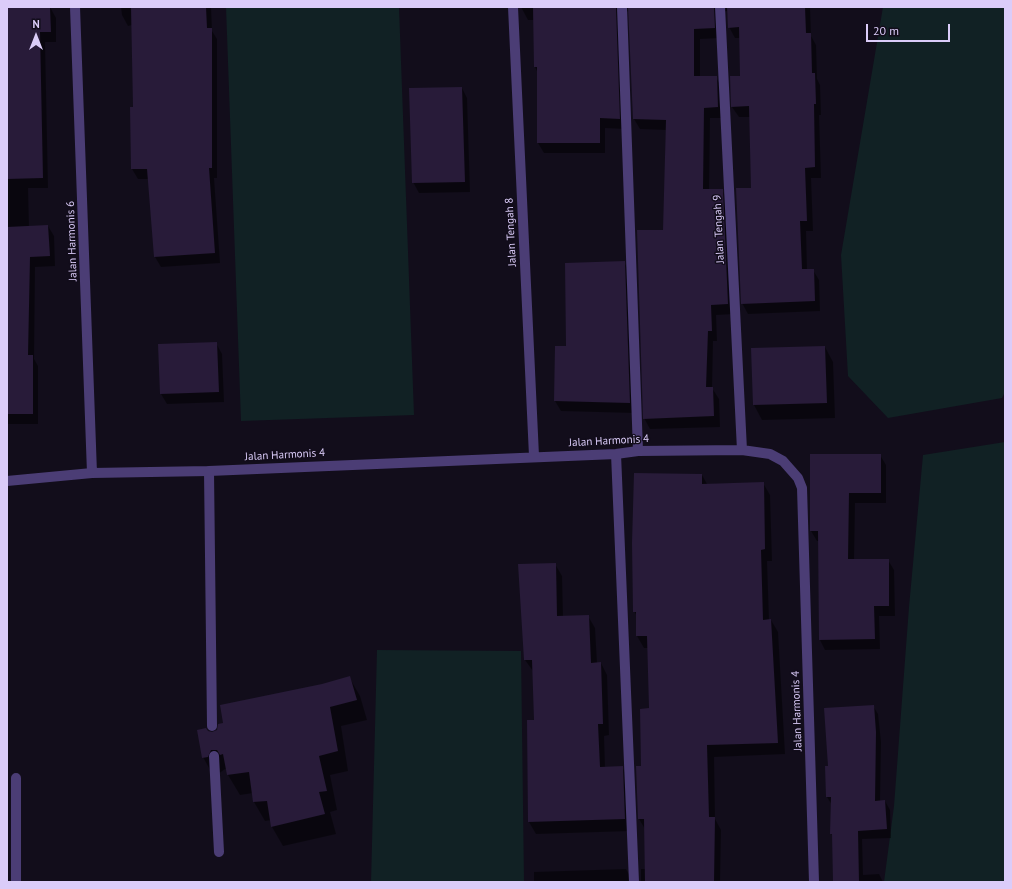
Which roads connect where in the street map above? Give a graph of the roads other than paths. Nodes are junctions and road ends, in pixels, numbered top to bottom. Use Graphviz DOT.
graph roads {
  1 [pos="75,7"];
  2 [pos="513,7"];
  3 [pos="622,7"];
  4 [pos="720,7"];
  5 [pos="742,450"];
  6 [pos="638,451"];
  7 [pos="616,454"];
  8 [pos="534,456"];
  9 [pos="209,470"];
  10 [pos="92,473"];
  11 [pos="7,481"];
  12 [pos="212,726"];
  13 [pos="214,756"];
  14 [pos="16,778"];
  15 [pos="219,852"];
  16 [pos="16,882"];
  17 [pos="634,882"];
  18 [pos="814,882"];
  1 -- 10 [label="street, Jalan Harmonis 6"];
  2 -- 8 [label="street, Jalan Tengah 8"];
  3 -- 6 [label="street"];
  4 -- 5 [label="street, Jalan Tengah 9"];
  5 -- 6 [label="street, Jalan Harmonis 4"];
  5 -- 18 [label="street, Jalan Harmonis 4"];
  6 -- 7 [label="street, Jalan Harmonis 4"];
  7 -- 8 [label="street, Jalan Harmonis 4"];
  7 -- 17 [label="street"];
  8 -- 9 [label="street, Jalan Harmonis 4"];
  9 -- 10 [label="street, Jalan Harmonis 4"];
  9 -- 12 [label="street"];
  10 -- 11 [label="street, Jalan Harmonis 4"];
  13 -- 15 [label="street"];
  14 -- 16 [label="street"];
}
